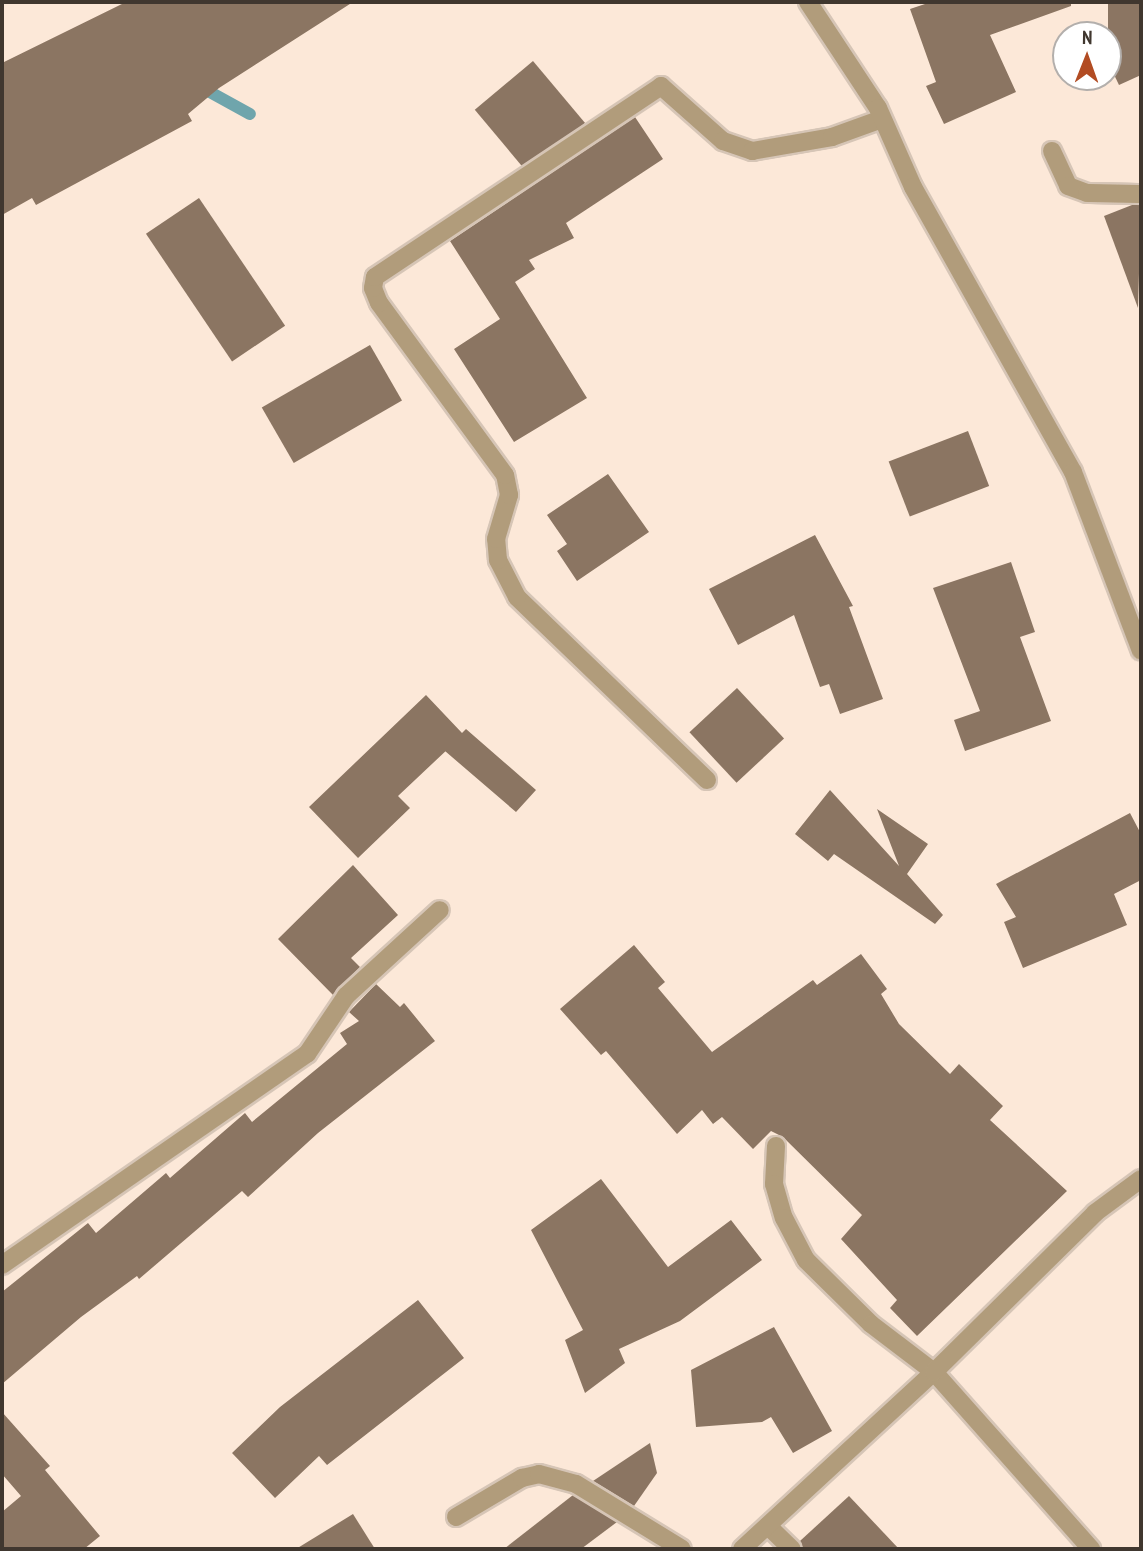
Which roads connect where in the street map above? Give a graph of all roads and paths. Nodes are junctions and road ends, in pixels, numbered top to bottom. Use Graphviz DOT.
graph roads {
  1 [pos="808,2"];
  2 [pos="882,119"];
  3 [pos="1052,151"];
  4 [pos="1141,194"];
  5 [pos="1141,651"];
  6 [pos="706,780"];
  7 [pos="440,910"];
  8 [pos="776,1146"];
  9 [pos="1141,1179"];
  10 [pos="2,1265"];
  11 [pos="934,1372"];
  12 [pos="456,1517"];
  13 [pos="768,1526"];
  14 [pos="681,1549"];
  15 [pos="742,1549"];
  16 [pos="792,1549"];
  17 [pos="1091,1549"];
  1 -- 2 [label="street"];
  2 -- 5 [label="street"];
  2 -- 6 [label="street"];
  3 -- 4 [label="street"];
  7 -- 10 [label="street"];
  8 -- 11 [label="street"];
  9 -- 11 [label="street"];
  11 -- 13 [label="street"];
  11 -- 17 [label="street"];
  12 -- 14 [label="street"];
  13 -- 15 [label="street"];
  13 -- 16 [label="street"];
}
